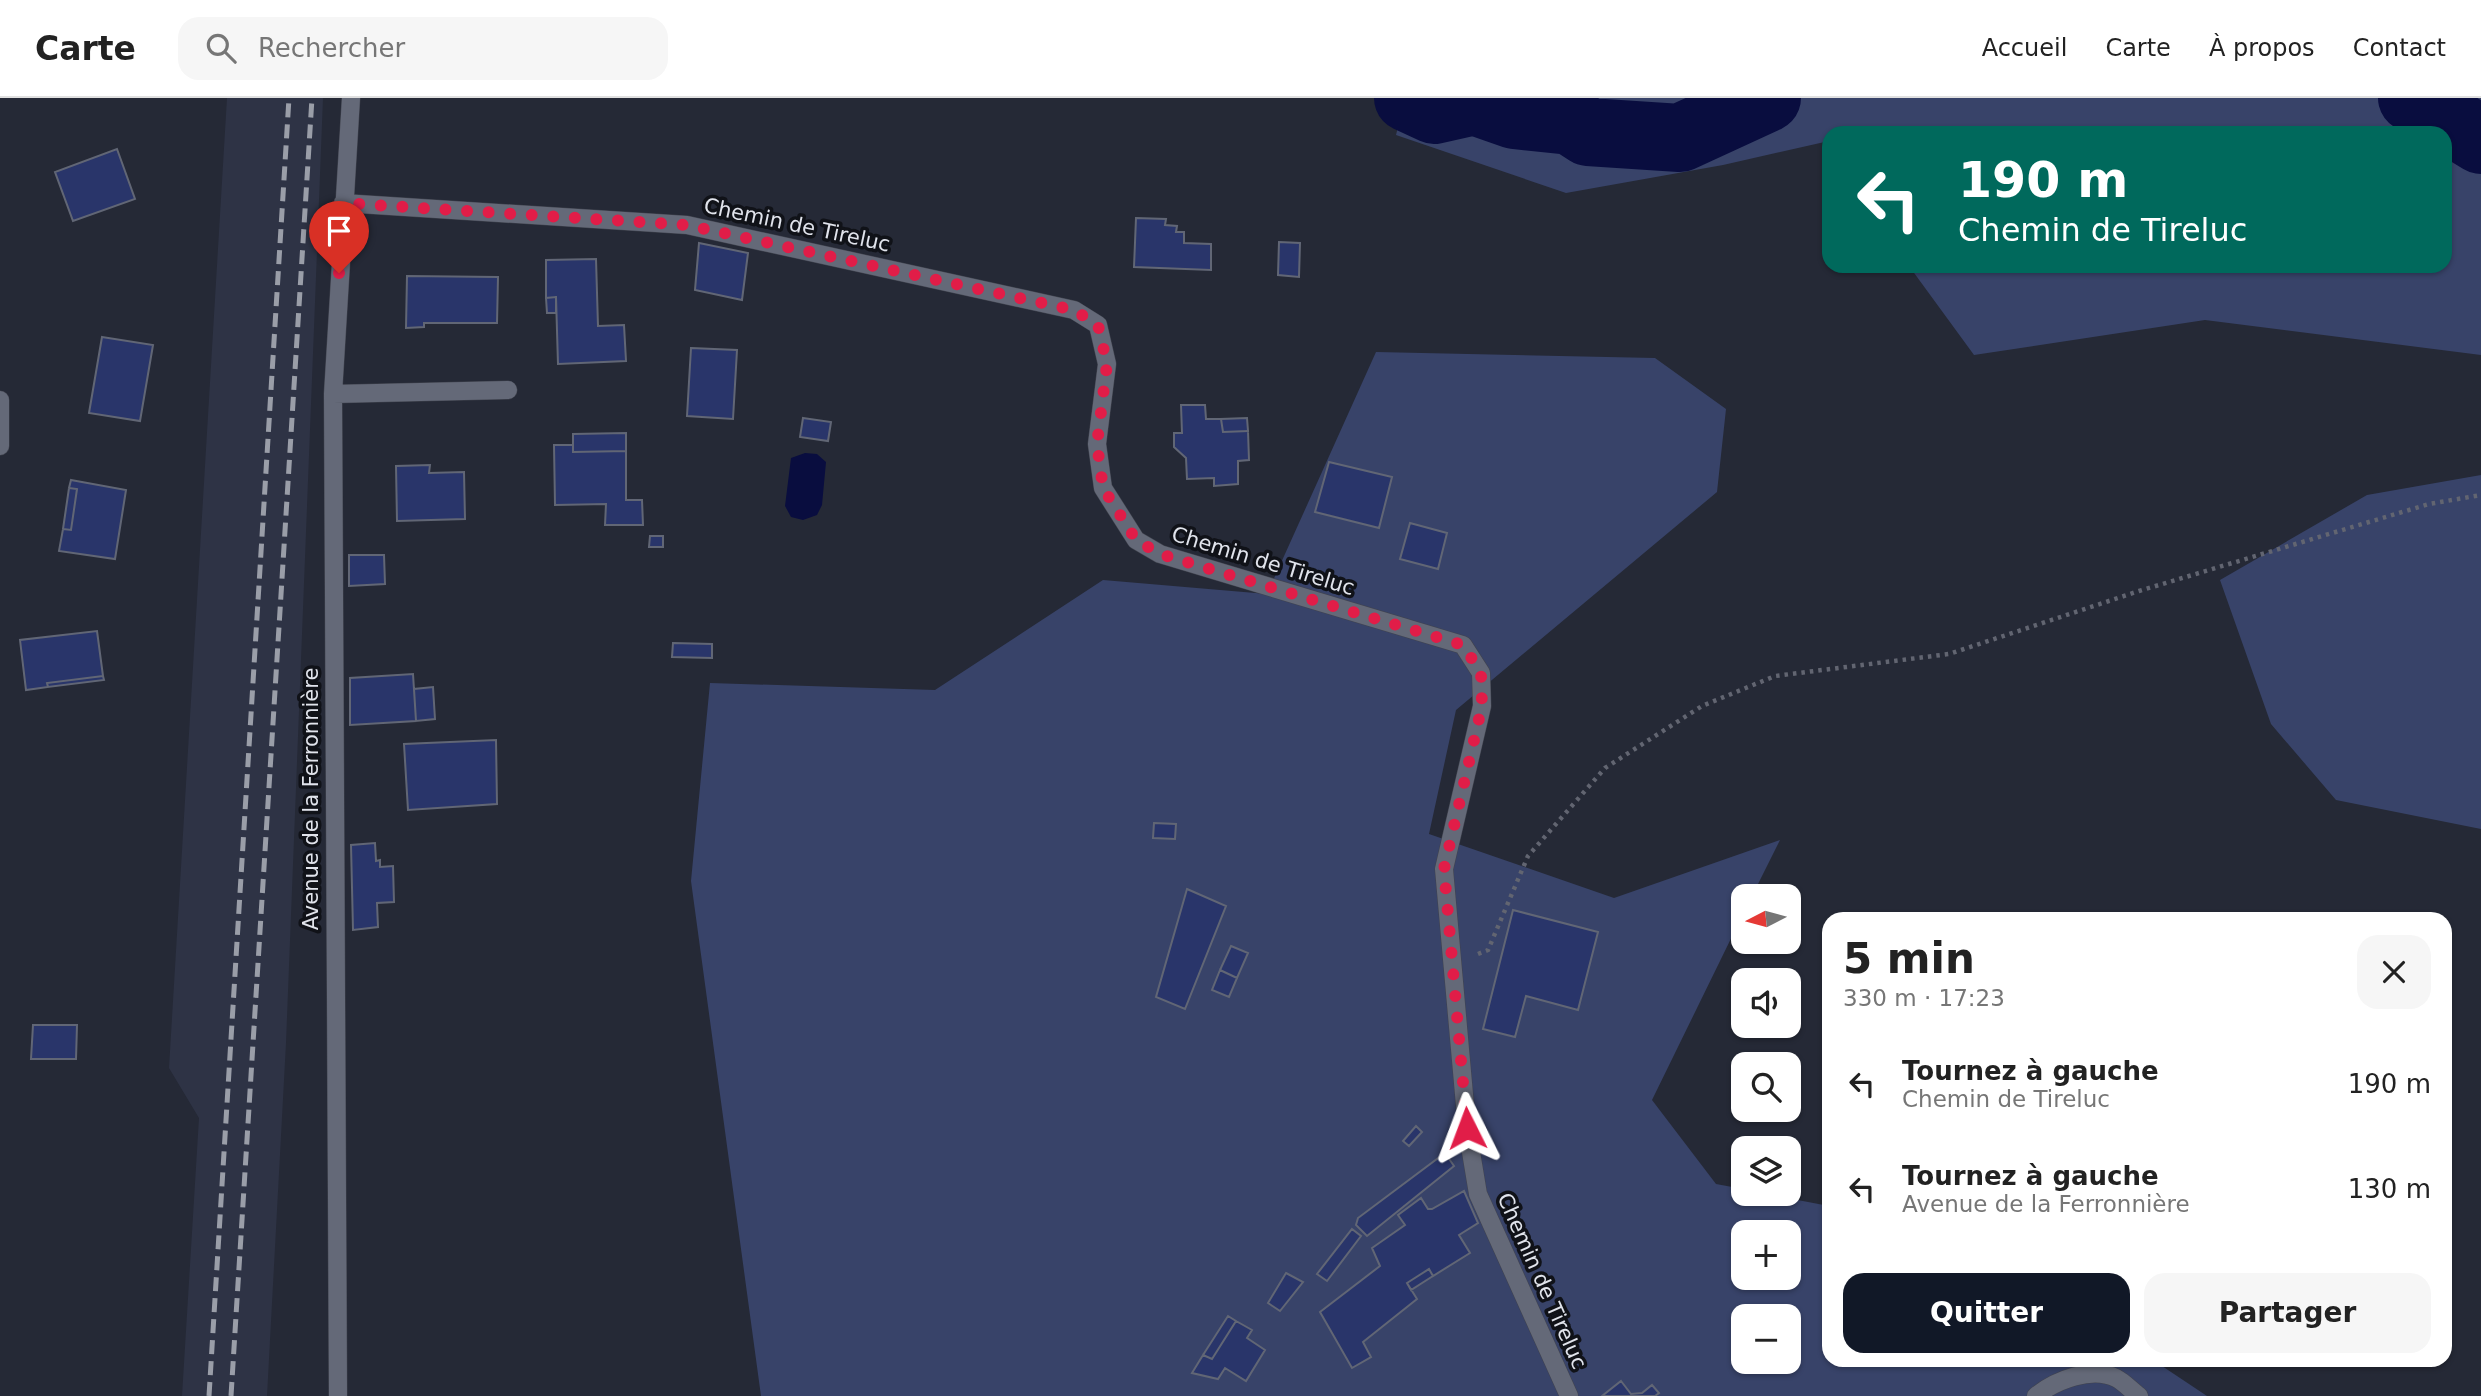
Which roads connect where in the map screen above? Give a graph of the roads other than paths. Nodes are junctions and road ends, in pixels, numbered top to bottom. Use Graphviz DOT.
graph roads {
  1 [pos="351,98"];
  2 [pos="343,203"];
  3 [pos="508,390"];
  4 [pos="333,394"];
  5 [pos="0,400"];
  6 [pos="0,446"];
  7 [pos="338,1396"];
  8 [pos="1569,1396"];
  9 [pos="2036,1396"];
  10 [pos="2139,1396"];
  1 -- 2 [label="street, Avenue de la Ferronnière"];
  2 -- 4 [label="street, Avenue de la Ferronnière"];
  2 -- 8 [label="street, Chemin de Tireluc"];
  3 -- 4 [label="street"];
  4 -- 7 [label="street, Avenue de la Ferronnière"];
  5 -- 6 [label="street"];
  9 -- 10 [label="street"];
}
